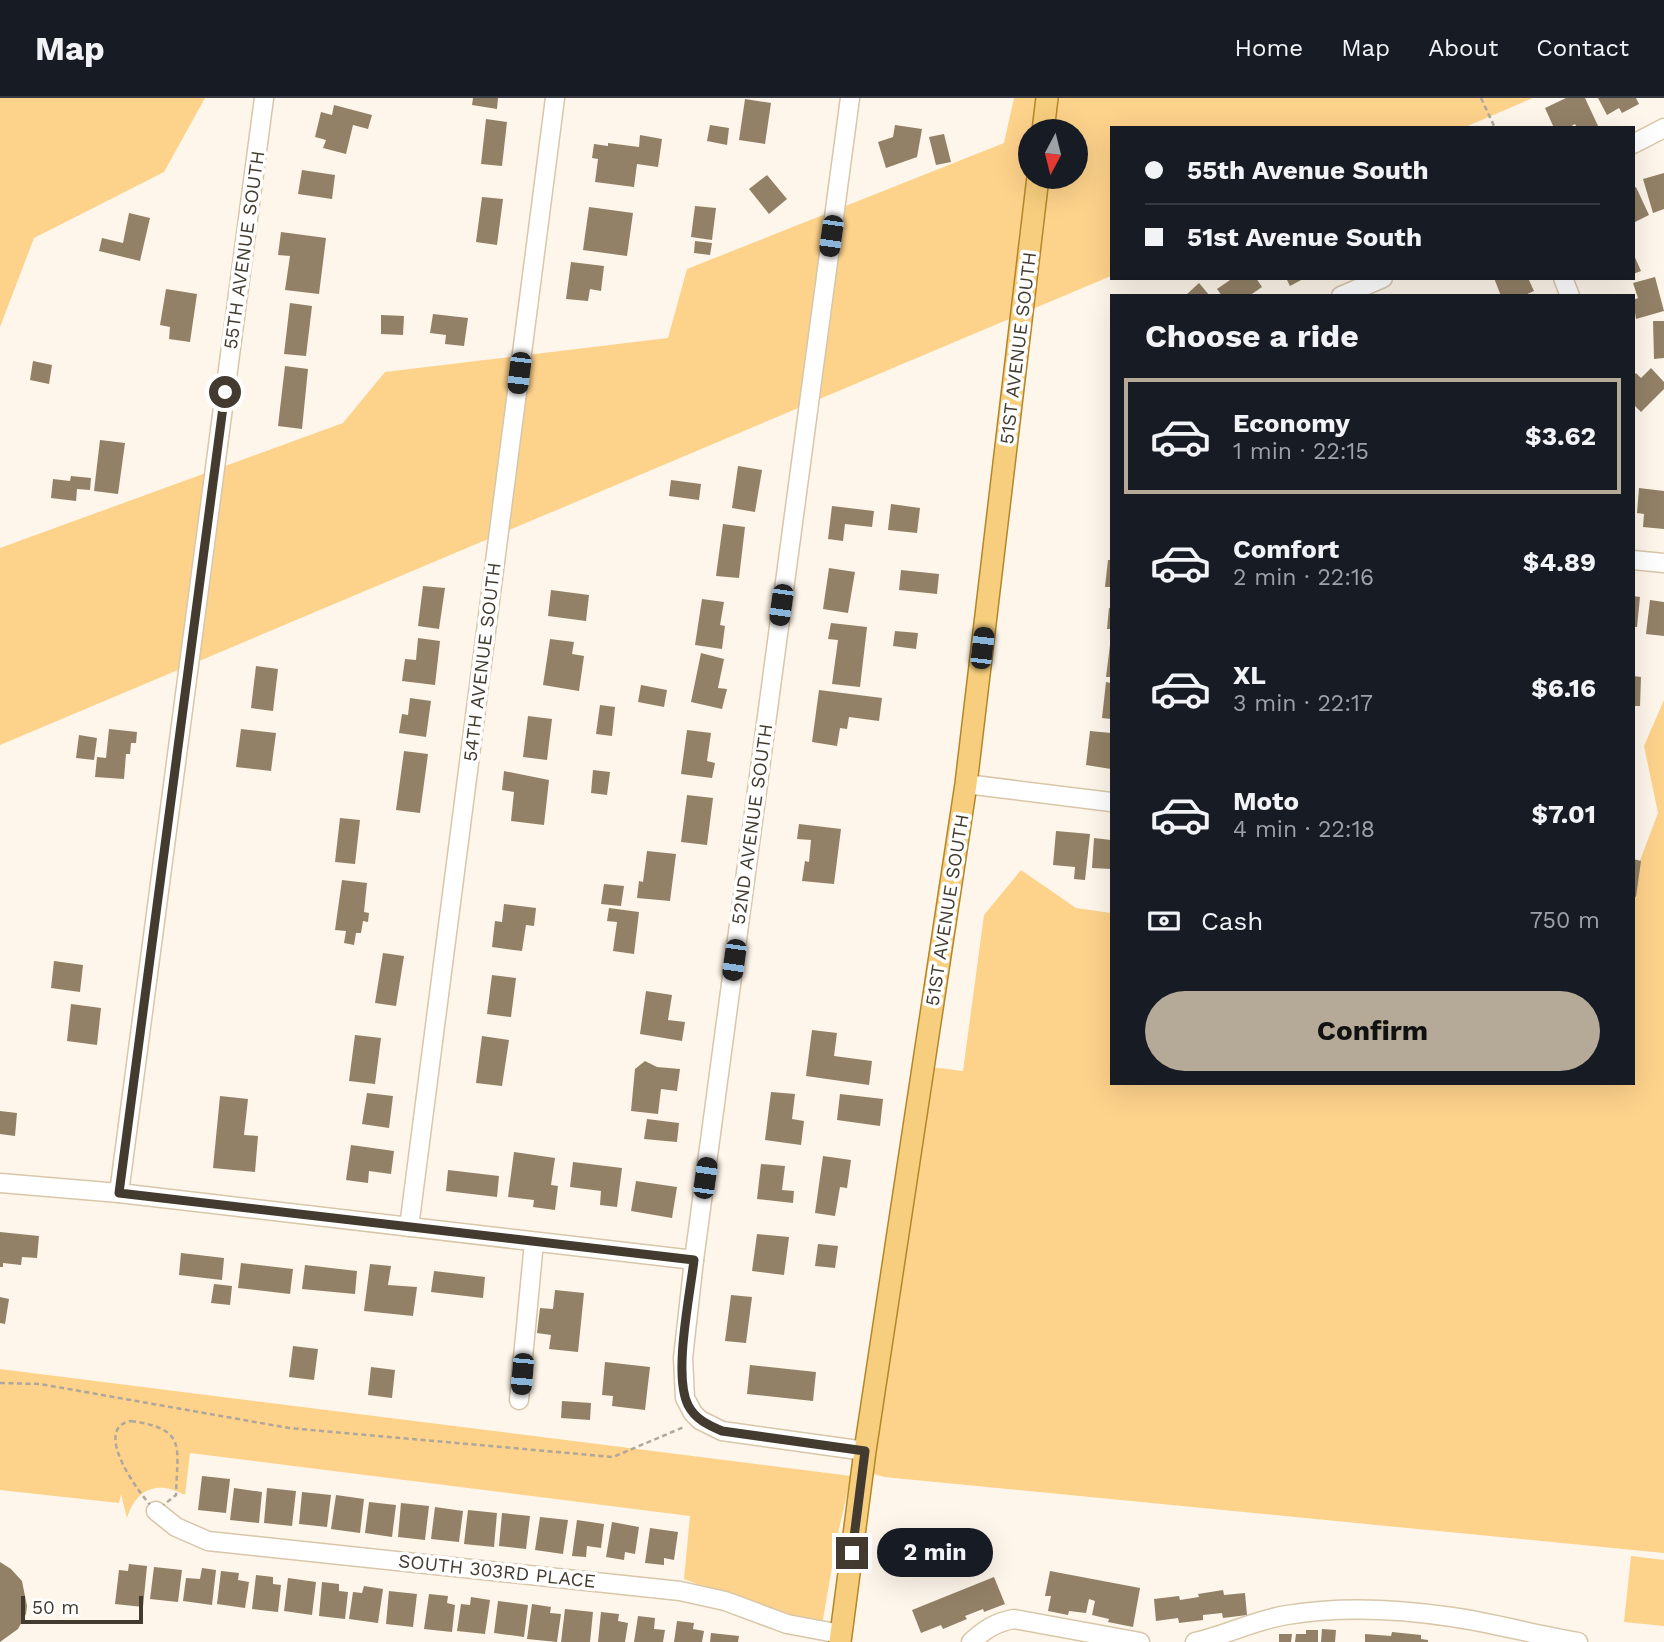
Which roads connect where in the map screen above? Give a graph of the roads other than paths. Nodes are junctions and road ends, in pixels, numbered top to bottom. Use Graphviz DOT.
graph roads {
  1 [pos="264,98"];
  2 [pos="555,98"];
  3 [pos="850,98"];
  4 [pos="1047,98"];
  5 [pos="1045,119"];
  6 [pos="1664,128"];
  7 [pos="1635,143"];
  8 [pos="1037,189"];
  9 [pos="1378,280"];
  10 [pos="1346,294"];
  11 [pos="1635,560"];
  12 [pos="1664,563"];
  13 [pos="966,784"];
  14 [pos="1110,802"];
  15 [pos="0,1183"];
  16 [pos="119,1193"];
  17 [pos="409,1227"];
  18 [pos="534,1242"];
  19 [pos="694,1260"];
  20 [pos="519,1400"];
  21 [pos="865,1451"];
  22 [pos="156,1511"];
  23 [pos="840,1638"];
  24 [pos="971,1642"];
  25 [pos="1140,1642"];
  26 [pos="1195,1642"];
  27 [pos="1578,1642"];
  1 -- 16 [label="street, 55TH AVENUE SOUTH"];
  2 -- 17 [label="street, 54TH AVENUE SOUTH"];
  3 -- 19 [label="street, 52ND AVENUE SOUTH"];
  4 -- 5 [label="main road"];
  6 -- 7 [label="street"];
  8 -- 13 [label="main road, 51ST AVENUE SOUTH"];
  9 -- 10 [label="street"];
  11 -- 12 [label="street"];
  13 -- 14 [label="street"];
  13 -- 21 [label="main road, 51ST AVENUE SOUTH"];
  15 -- 16 [label="street"];
  16 -- 17 [label="street"];
  17 -- 18 [label="street"];
  18 -- 19 [label="street"];
  18 -- 20 [label="street"];
  19 -- 21 [label="street, 52ND AVENUE SOUTH"];
  21 -- 23 [label="main road, 51ST AVENUE SOUTH"];
  22 -- 23 [label="street, SOUTH 303RD PLACE"];
  24 -- 25 [label="street"];
  26 -- 27 [label="street"];
}
